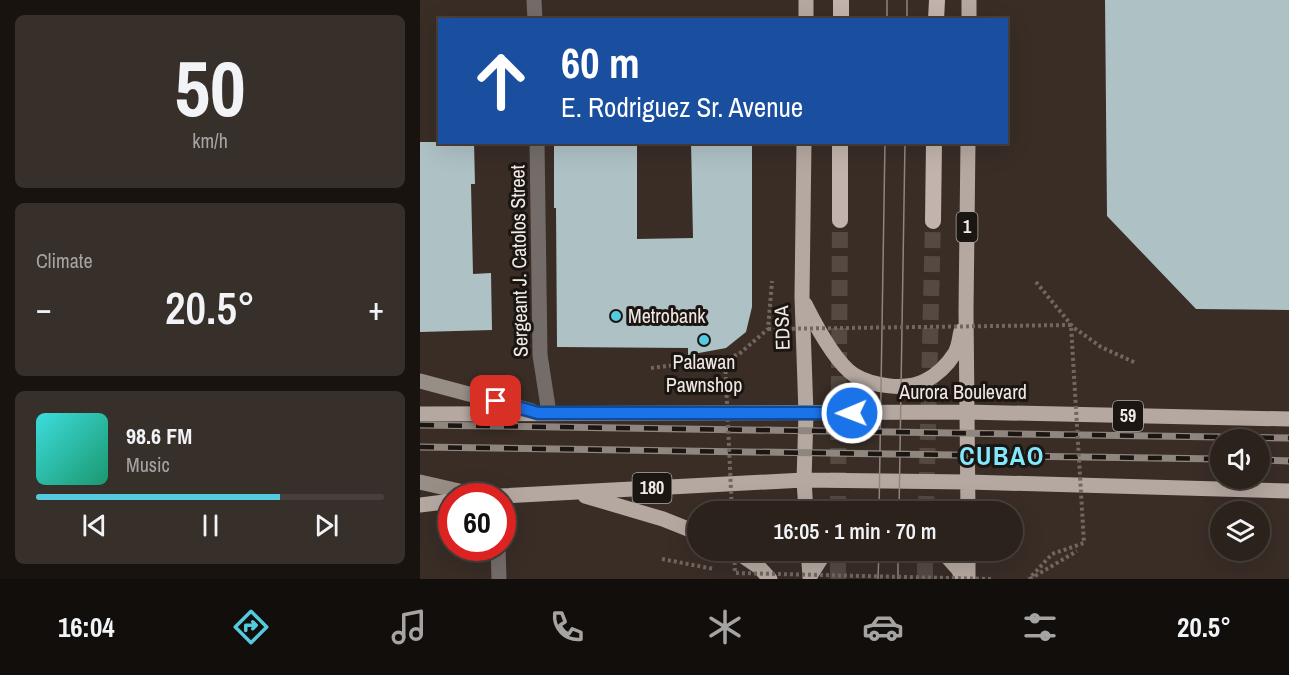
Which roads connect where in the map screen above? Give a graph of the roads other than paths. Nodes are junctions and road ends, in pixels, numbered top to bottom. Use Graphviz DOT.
graph roads {
  1 [pos="534,0"];
  2 [pos="806,0"];
  3 [pos="841,0"];
  4 [pos="937,0"];
  5 [pos="969,0"];
  6 [pos="535,18"];
  7 [pos="806,18"];
  8 [pos="841,18"];
  9 [pos="936,18"];
  10 [pos="969,18"];
  11 [pos="537,144"];
  12 [pos="804,144"];
  13 [pos="840,144"];
  14 [pos="934,144"];
  15 [pos="968,144"];
  16 [pos="840,220"];
  17 [pos="933,221"];
  18 [pos="802,297"];
  19 [pos="966,311"];
  20 [pos="420,381"];
  21 [pos="966,412"];
  22 [pos="544,413"];
  23 [pos="420,414"];
  24 [pos="807,414"];
  25 [pos="1289,419"];
  26 [pos="804,480"];
  27 [pos="420,482"];
  28 [pos="968,482"];
  29 [pos="438,486"];
  30 [pos="1289,491"];
  31 [pos="573,493"];
  32 [pos="516,495"];
  33 [pos="805,501"];
  34 [pos="968,501"];
  35 [pos="438,503"];
  36 [pos="420,505"];
  37 [pos="687,529"];
  38 [pos="498,561"];
  39 [pos="750,561"];
  40 [pos="809,561"];
  41 [pos="820,561"];
  42 [pos="951,561"];
  43 [pos="968,561"];
  44 [pos="810,578"];
  45 [pos="499,579"];
  46 [pos="770,579"];
  47 [pos="963,579"];
  48 [pos="968,579"];
  1 -- 6 [label="street"];
  2 -- 7 [label="main road"];
  3 -- 8 [label="highway"];
  4 -- 9 [label="highway"];
  5 -- 10 [label="main road"];
  11 -- 22 [label="street, Sergeant J. Catolos Street"];
  12 -- 18 [label="main road, EDSA"];
  13 -- 16 [label="highway"];
  14 -- 17 [label="highway, 1"];
  15 -- 19 [label="main road, 1"];
  18 -- 19 [label="main road"];
  18 -- 24 [label="main road, EDSA"];
  19 -- 21 [label="main road, 1"];
  20 -- 22 [label="main road"];
  21 -- 24 [label="main road, Aurora Boulevard / 59"];
  21 -- 25 [label="main road, Aurora Boulevard / 59"];
  21 -- 28 [label="main road, 1"];
  22 -- 23 [label="main road, Aurora Boulevard"];
  22 -- 24 [label="main road, Aurora Boulevard"];
  24 -- 26 [label="main road, EDSA"];
  26 -- 28 [label="main road"];
  26 -- 31 [label="main road, 180"];
  26 -- 33 [label="main road, EDSA"];
  27 -- 29 [label="main road"];
  28 -- 30 [label="main road"];
  28 -- 34 [label="main road, 1"];
  31 -- 32 [label="main road, 180"];
  31 -- 37 [label="main road"];
  35 -- 36 [label="main road"];
  38 -- 45 [label="street"];
  39 -- 46 [label="main road"];
  40 -- 44 [label="main road"];
  41 -- 44 [label="main road"];
  42 -- 47 [label="main road"];
  43 -- 48 [label="main road"];
}
